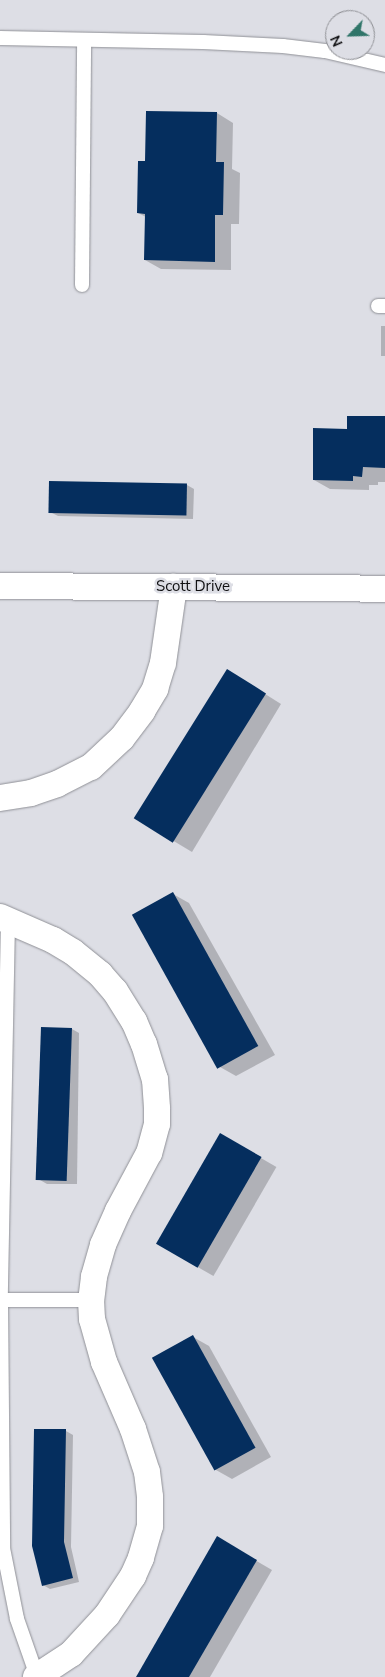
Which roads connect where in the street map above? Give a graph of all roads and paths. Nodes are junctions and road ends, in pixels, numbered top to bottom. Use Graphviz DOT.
graph roads {
  1 [pos="0,38"];
  2 [pos="84,40"];
  3 [pos="385,65"];
  4 [pos="82,285"];
  5 [pos="0,586"];
  6 [pos="174,586"];
  7 [pos="385,589"];
  8 [pos="0,798"];
  9 [pos="4,919"];
  10 [pos="1,1300"];
  11 [pos="91,1300"];
  12 [pos="36,1677"];
  1 -- 2 [label="lane"];
  2 -- 3 [label="lane"];
  2 -- 4 [label="lane"];
  5 -- 6 [label="street, Scott Drive"];
  6 -- 7 [label="street, Scott Drive"];
  6 -- 8 [label="street"];
  9 -- 10 [label="lane"];
  9 -- 11 [label="street"];
  10 -- 11 [label="lane"];
  10 -- 12 [label="lane"];
  11 -- 12 [label="street"];
}
